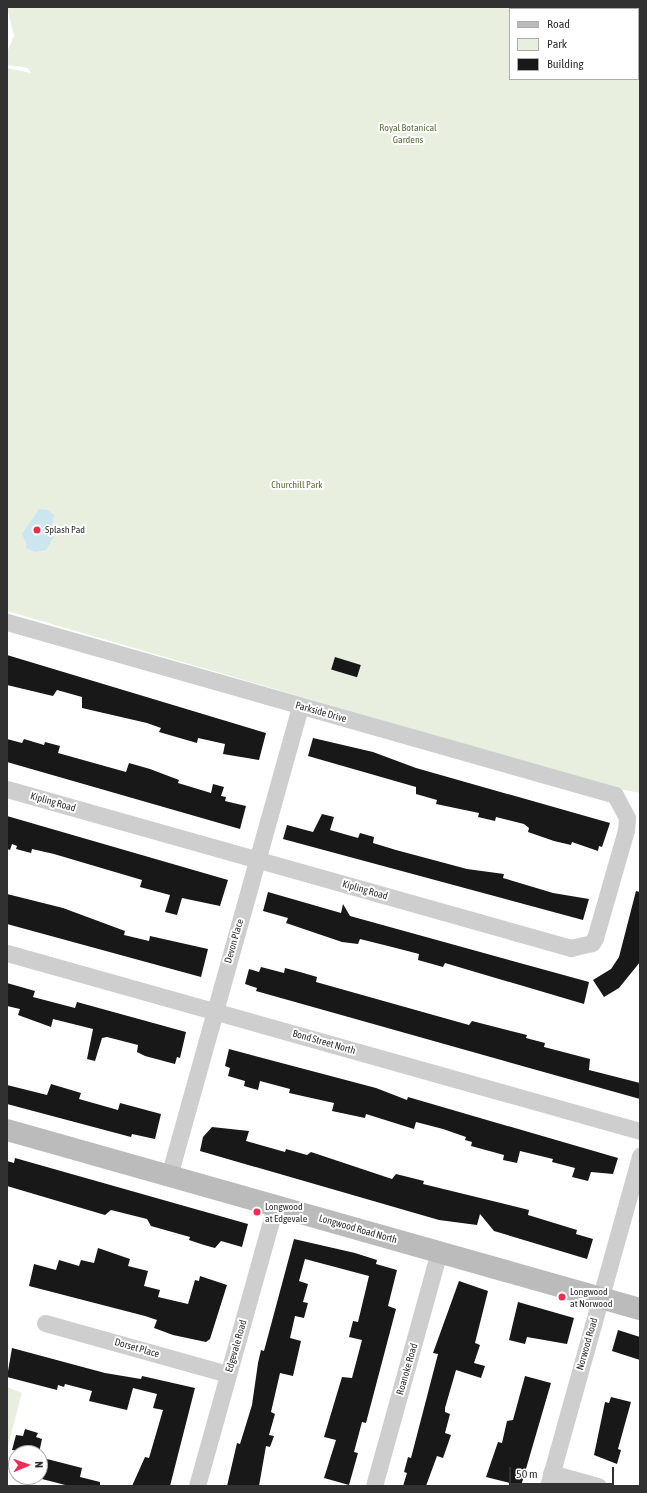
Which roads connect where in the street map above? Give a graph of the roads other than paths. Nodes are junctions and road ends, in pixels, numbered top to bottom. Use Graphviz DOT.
graph roads {
  1 [pos="7,622"];
  2 [pos="300,707"];
  3 [pos="7,789"];
  4 [pos="625,813"];
  5 [pos="257,860"];
  6 [pos="7,953"];
  7 [pos="215,1011"];
  8 [pos="7,1130"];
  9 [pos="640,1131"];
  10 [pos="640,1156"];
  11 [pos="169,1176"];
  12 [pos="275,1206"];
  13 [pos="439,1252"];
  14 [pos="600,1298"];
  15 [pos="640,1309"];
  16 [pos="45,1323"];
  17 [pos="228,1374"];
  18 [pos="550,1479"];
  19 [pos="196,1486"];
  20 [pos="374,1486"];
  21 [pos="598,1486"];
  1 -- 2 [label="street, Parkside Drive"];
  2 -- 4 [label="street, Parkside Drive"];
  2 -- 5 [label="street, Devon Place"];
  3 -- 5 [label="street, Kipling Road"];
  4 -- 5 [label="street, Kipling Road"];
  5 -- 7 [label="street, Devon Place"];
  6 -- 7 [label="street, Bond Street North"];
  7 -- 9 [label="street, Bond Street North"];
  7 -- 11 [label="street, Devon Place"];
  8 -- 11 [label="street, Longwood Road North"];
  10 -- 14 [label="street, Norwood Road"];
  11 -- 12 [label="street, Longwood Road North"];
  12 -- 13 [label="street, Longwood Road North"];
  12 -- 17 [label="street, Edgevale Road"];
  13 -- 14 [label="street, Longwood Road North"];
  13 -- 20 [label="street, Roanoke Road"];
  14 -- 15 [label="street, Longwood Road North"];
  14 -- 18 [label="street, Norwood Road"];
  16 -- 17 [label="street, Dorset Place"];
  17 -- 19 [label="street, Edgevale Road"];
  18 -- 21 [label="street"];
}
